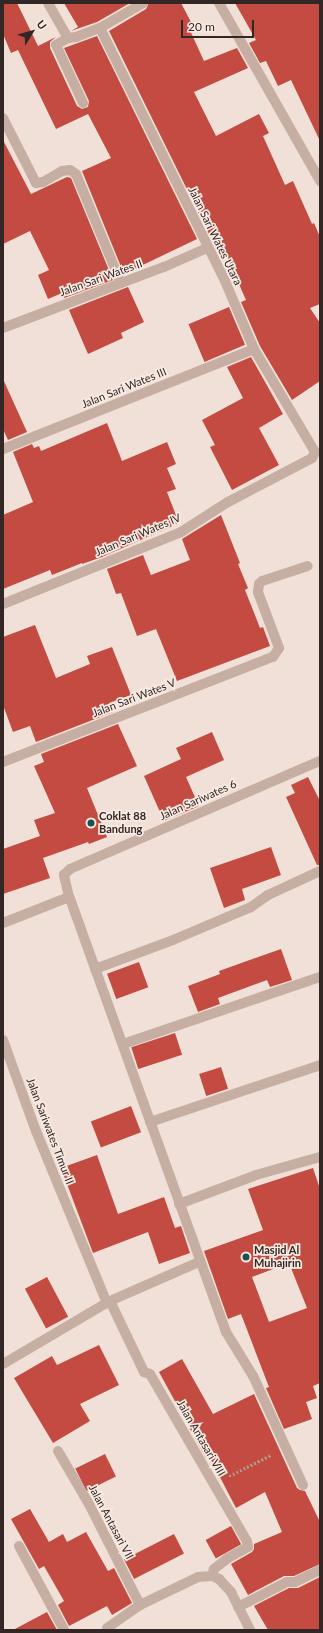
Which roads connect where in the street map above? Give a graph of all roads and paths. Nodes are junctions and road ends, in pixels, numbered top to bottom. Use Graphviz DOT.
graph roads {
  1 [pos="48,3"];
  2 [pos="143,3"];
  3 [pos="219,3"];
  4 [pos="100,28"];
  5 [pos="68,38"];
  6 [pos="83,103"];
  7 [pos="3,118"];
  8 [pos="320,181"];
  9 [pos="207,248"];
  10 [pos="121,283"];
  11 [pos="3,328"];
  12 [pos="254,349"];
  13 [pos="3,449"];
  14 [pos="318,452"];
  15 [pos="308,566"];
  16 [pos="3,604"];
  17 [pos="320,761"];
  18 [pos="3,762"];
  19 [pos="320,871"];
  20 [pos="68,897"];
  21 [pos="3,923"];
  22 [pos="95,969"];
  23 [pos="320,977"];
  24 [pos="3,1040"];
  25 [pos="123,1044"];
  26 [pos="320,1065"];
  27 [pos="150,1122"];
  28 [pos="320,1157"];
  29 [pos="179,1204"];
  30 [pos="199,1262"];
  31 [pos="109,1302"];
  32 [pos="3,1364"];
  33 [pos="286,1448"];
  34 [pos="58,1451"];
  35 [pos="213,1483"];
  36 [pos="303,1485"];
  37 [pos="19,1546"];
  38 [pos="320,1570"];
  39 [pos="212,1576"];
  40 [pos="140,1605"];
  41 [pos="238,1607"];
  42 [pos="106,1629"];
  43 [pos="64,1630"];
  44 [pos="250,1630"];
  1 -- 5 [label="street"];
  2 -- 4 [label="street"];
  3 -- 8 [label="street"];
  4 -- 5 [label="street"];
  4 -- 9 [label="street, Jalan Sari Wates Utara"];
  5 -- 6 [label="street"];
  7 -- 10 [label="street"];
  9 -- 10 [label="street, Jalan Sari Wates II"];
  9 -- 12 [label="street, Jalan Sari Wates Utara"];
  10 -- 11 [label="street, Jalan Sari Wates II"];
  12 -- 13 [label="street, Jalan Sari Wates III"];
  12 -- 14 [label="street, Jalan Sari Wates Utara"];
  14 -- 16 [label="street, Jalan Sari Wates IV"];
  15 -- 18 [label="street, Jalan Sari Wates V"];
  17 -- 20 [label="street, Jalan Sariwates 6"];
  19 -- 22 [label="street"];
  20 -- 21 [label="street"];
  20 -- 22 [label="street"];
  22 -- 25 [label="street"];
  23 -- 25 [label="street"];
  24 -- 31 [label="street, Jalan Sariwates Timur II"];
  25 -- 27 [label="street"];
  26 -- 27 [label="street"];
  27 -- 29 [label="street"];
  28 -- 29 [label="street"];
  29 -- 30 [label="street"];
  30 -- 31 [label="street"];
  30 -- 33 [label="street"];
  31 -- 32 [label="street"];
  31 -- 35 [label="street, Jalan Antasari VIII"];
  33 -- 35 [label="path"];
  33 -- 36 [label="street"];
  34 -- 40 [label="street, Jalan Antasari VII"];
  35 -- 39 [label="street, Jalan Antasari VIII"];
  37 -- 43 [label="street"];
  38 -- 41 [label="street"];
  39 -- 40 [label="street"];
  39 -- 41 [label="street"];
  40 -- 42 [label="street"];
  41 -- 44 [label="street"];
}
